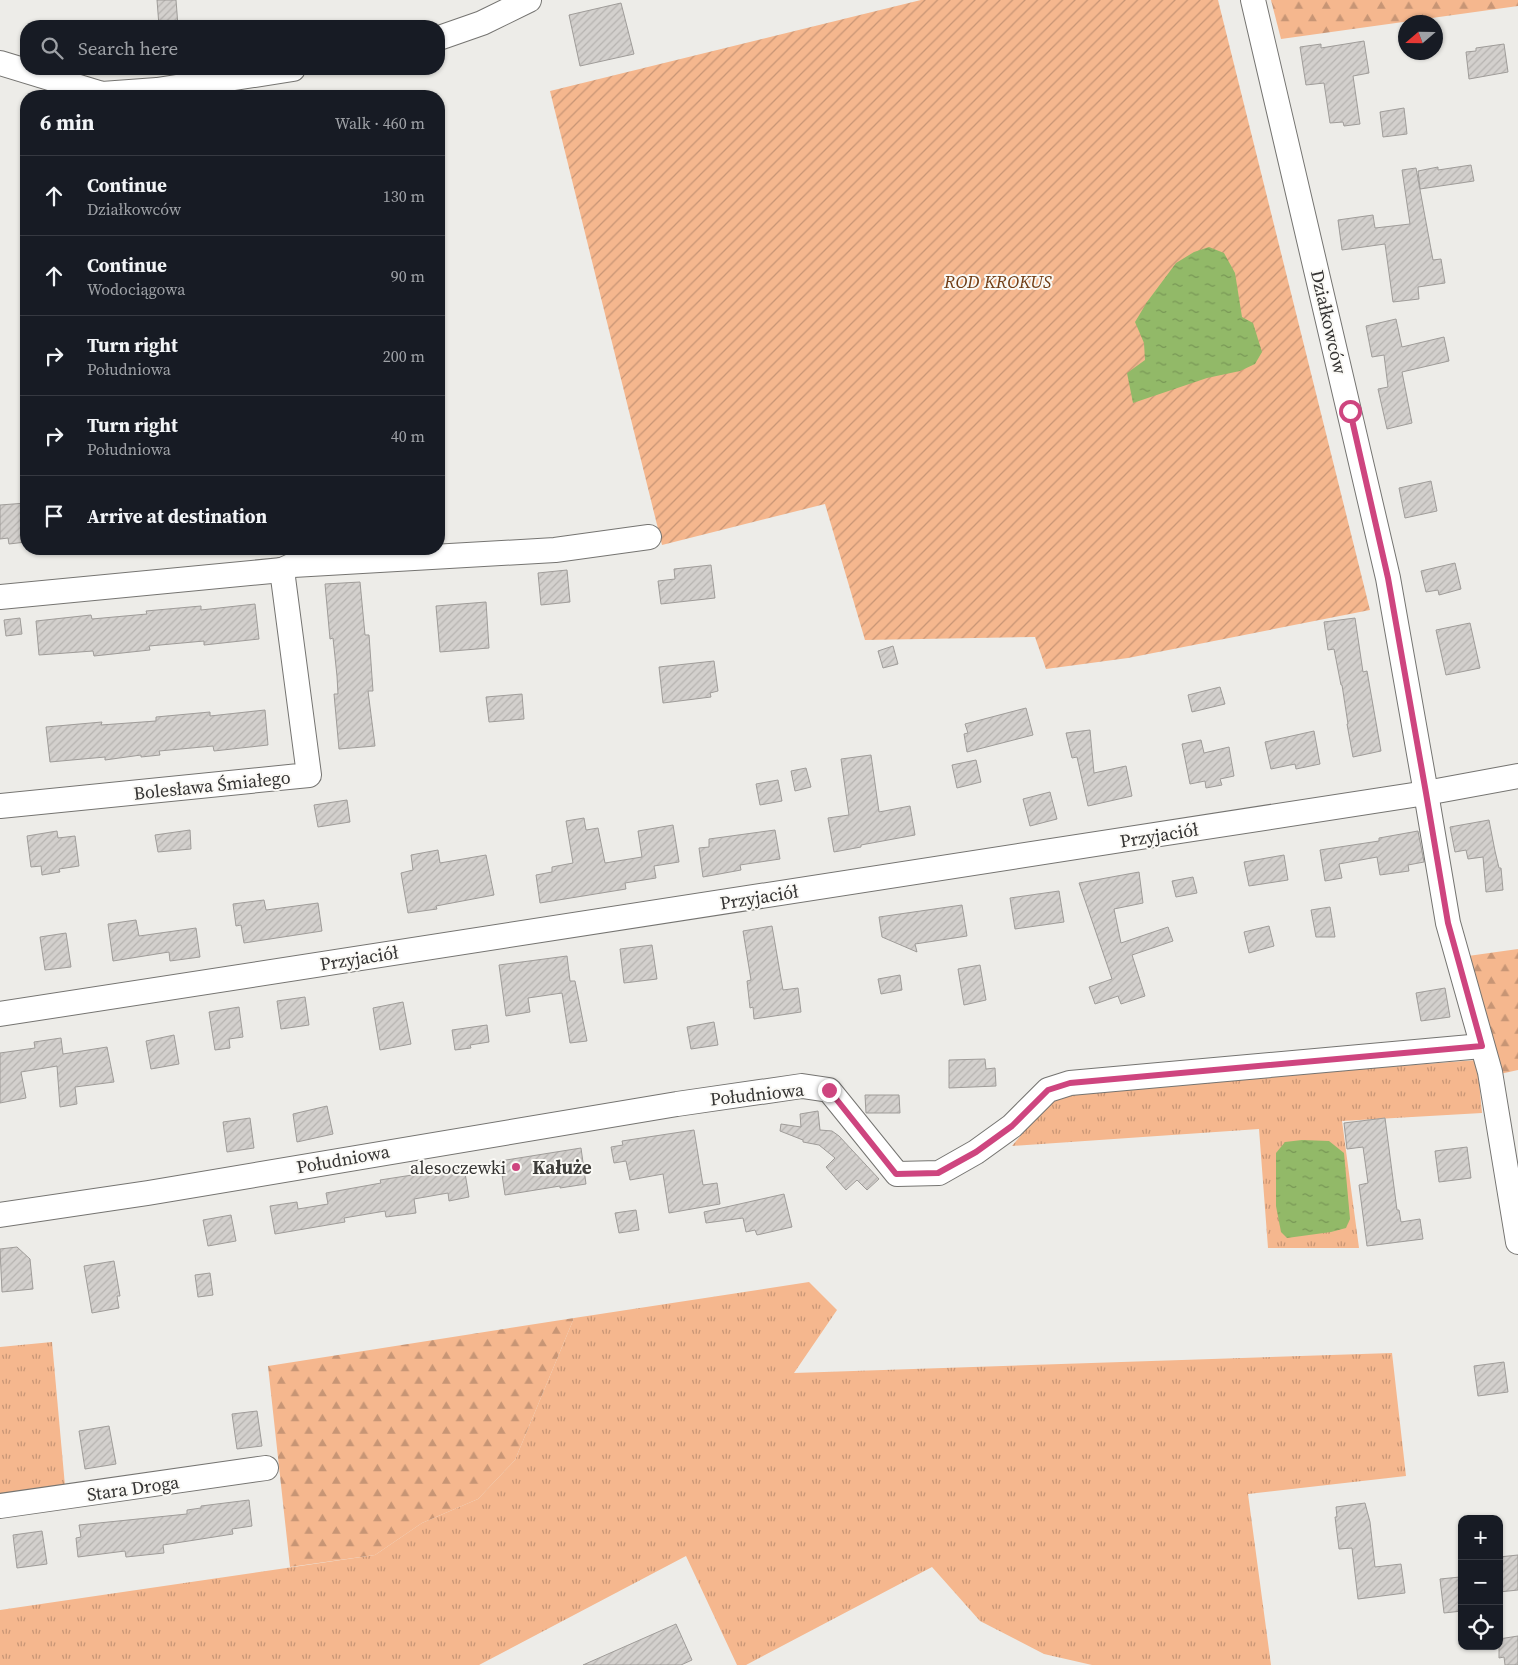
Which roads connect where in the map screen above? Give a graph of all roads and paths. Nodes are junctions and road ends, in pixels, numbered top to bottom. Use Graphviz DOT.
graph roads {
  1 [pos="529,0"];
  2 [pos="1253,0"];
  3 [pos="445,36"];
  4 [pos="0,63"];
  5 [pos="20,69"];
  6 [pos="39,75"];
  7 [pos="254,75"];
  8 [pos="89,90"];
  9 [pos="157,90"];
  10 [pos="648,537"];
  11 [pos="282,570"];
  12 [pos="0,596"];
  13 [pos="1518,776"];
  14 [pos="1426,793"];
  15 [pos="0,806"];
  16 [pos="0,1014"];
  17 [pos="1482,1046"];
  18 [pos="0,1215"];
  19 [pos="1518,1242"];
  20 [pos="266,1468"];
  21 [pos="0,1506"];
  1 -- 3 [label="street"];
  2 -- 14 [label="street, Działkowców"];
  4 -- 5 [label="street"];
  6 -- 8 [label="street"];
  7 -- 9 [label="street"];
  10 -- 11 [label="street"];
  11 -- 12 [label="street"];
  11 -- 15 [label="street, Bolesława Śmiałego"];
  13 -- 14 [label="street, Przyjaciół"];
  14 -- 16 [label="street, Przyjaciół"];
  14 -- 17 [label="street, Działkowców"];
  17 -- 18 [label="street, Południowa"];
  17 -- 19 [label="street, Działkowców"];
  20 -- 21 [label="street, Stara Droga"];
}
